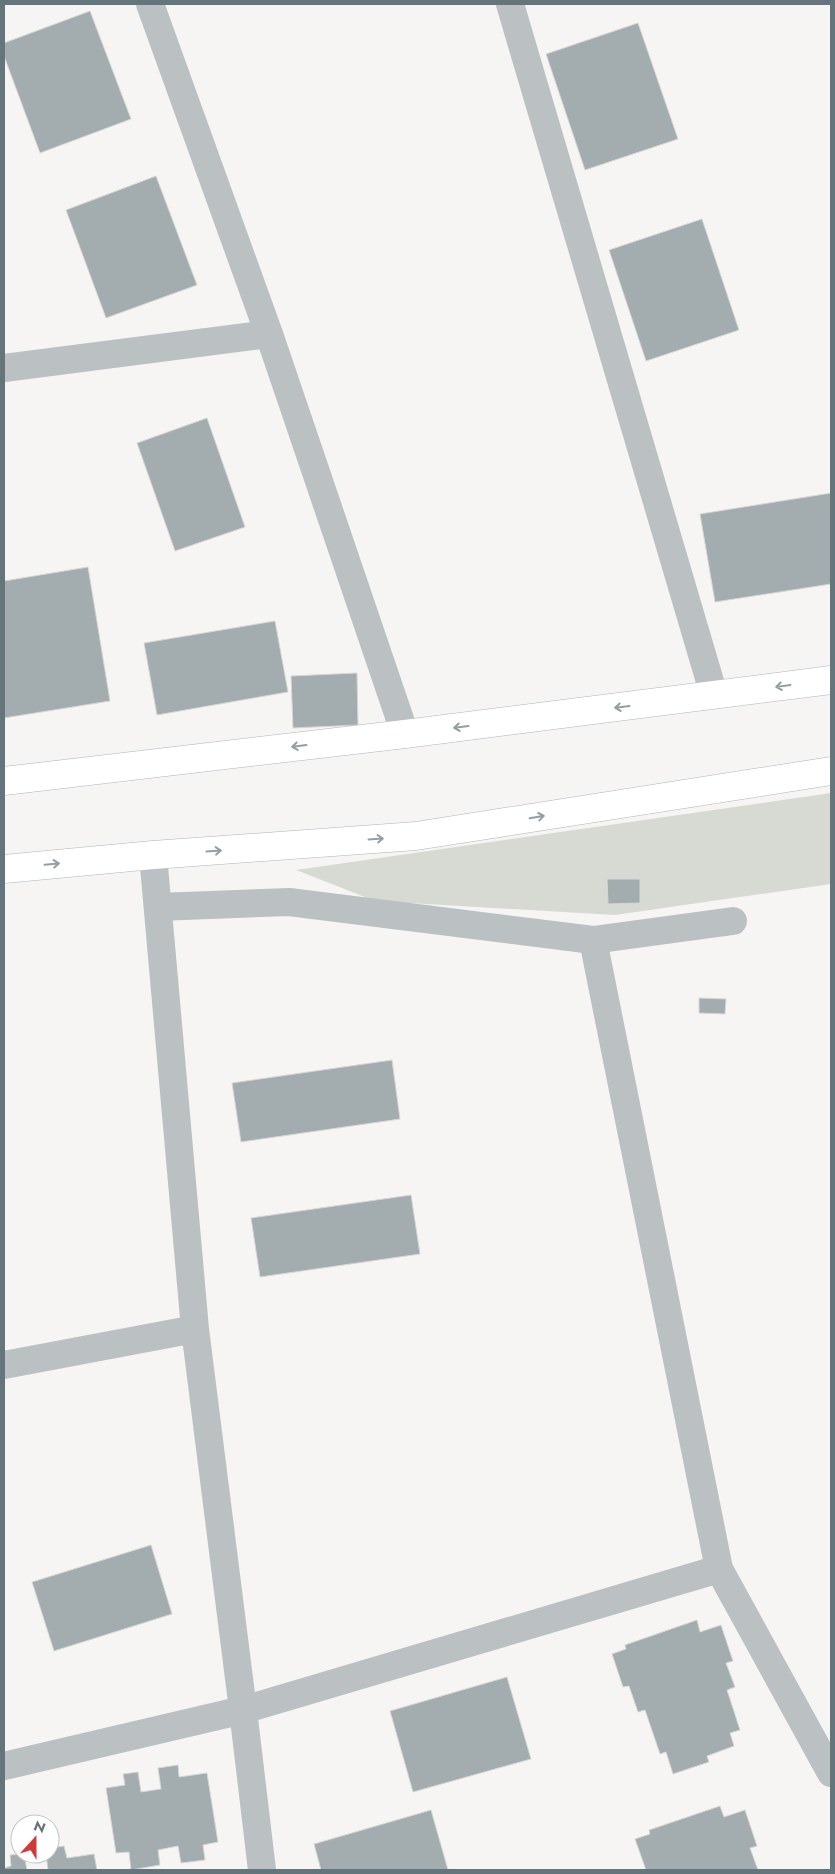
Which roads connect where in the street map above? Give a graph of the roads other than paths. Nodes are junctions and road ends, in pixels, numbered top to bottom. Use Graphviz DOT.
graph roads {
  1 [pos="150,4"];
  2 [pos="510,4"];
  3 [pos="269,334"];
  4 [pos="4,368"];
  5 [pos="831,680"];
  6 [pos="714,695"];
  7 [pos="405,734"];
  8 [pos="831,771"];
  9 [pos="4,780"];
  10 [pos="153,855"];
  11 [pos="4,869"];
  12 [pos="158,907"];
  13 [pos="733,921"];
  14 [pos="593,940"];
  15 [pos="195,1329"];
  16 [pos="4,1364"];
  17 [pos="719,1569"];
  18 [pos="244,1710"];
  19 [pos="4,1766"];
  20 [pos="831,1773"];
  21 [pos="262,1870"];
  1 -- 3 [label="street"];
  2 -- 6 [label="street"];
  3 -- 4 [label="street"];
  3 -- 7 [label="street"];
  5 -- 6 [label="main road, one-way"];
  6 -- 7 [label="main road, one-way"];
  7 -- 9 [label="main road, one-way"];
  10 -- 8 [label="main road, one-way"];
  11 -- 10 [label="main road, one-way"];
  10 -- 12 [label="street"];
  12 -- 14 [label="street"];
  12 -- 15 [label="street"];
  13 -- 14 [label="street"];
  14 -- 17 [label="street"];
  15 -- 16 [label="street"];
  15 -- 18 [label="street"];
  17 -- 18 [label="street"];
  17 -- 20 [label="street"];
  18 -- 19 [label="street"];
  18 -- 21 [label="street"];
}
